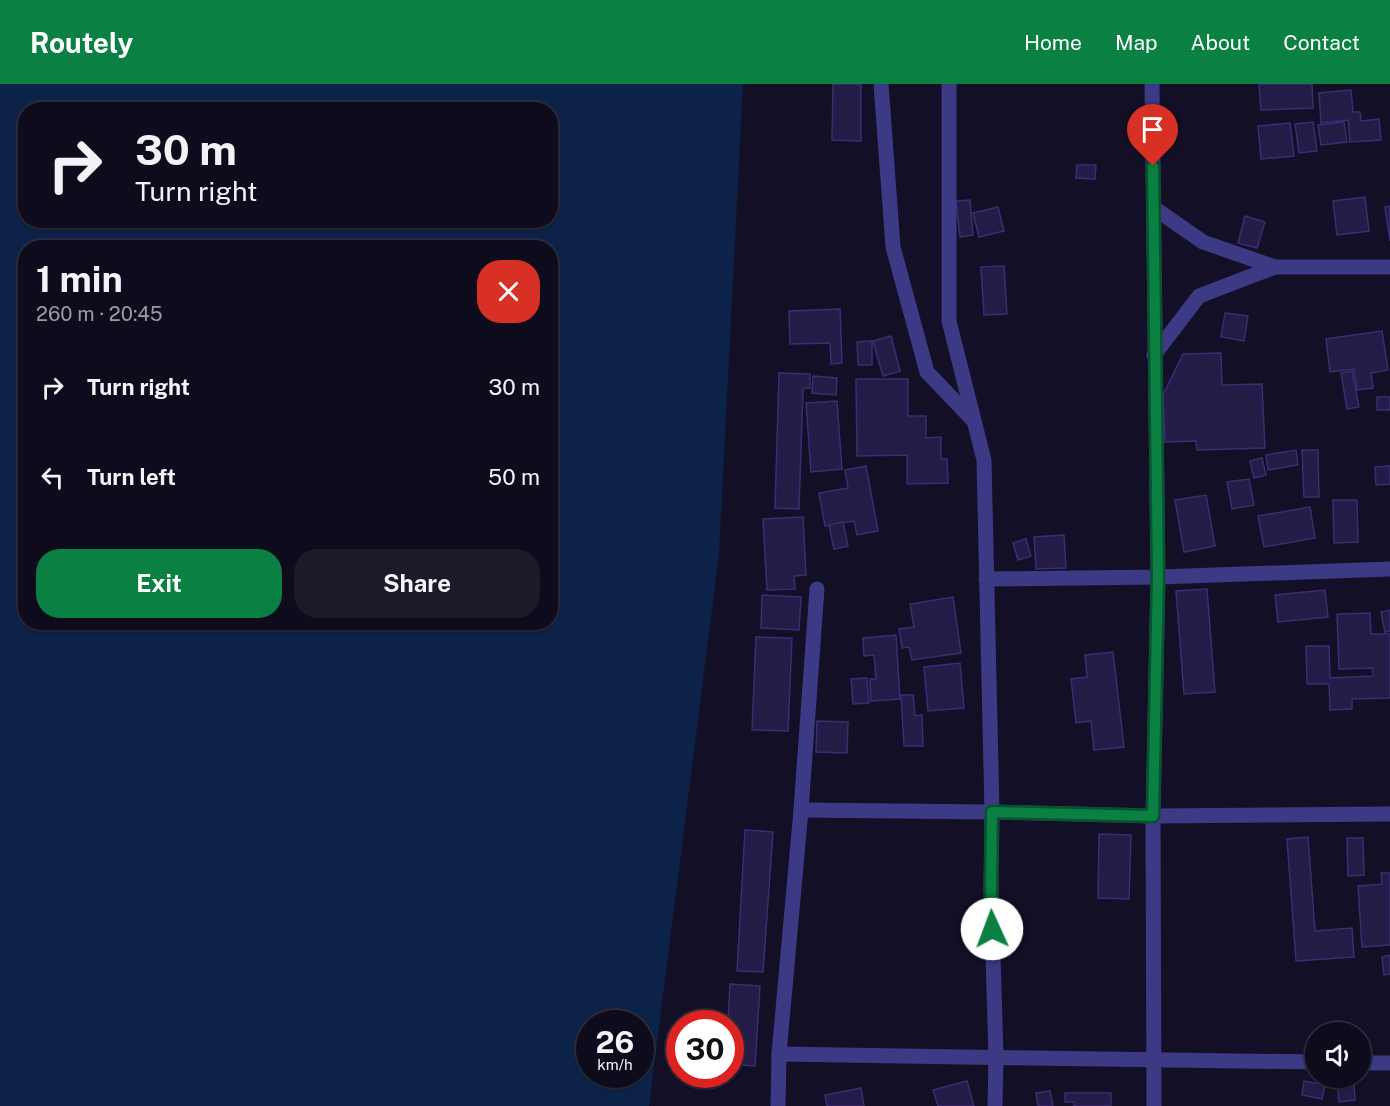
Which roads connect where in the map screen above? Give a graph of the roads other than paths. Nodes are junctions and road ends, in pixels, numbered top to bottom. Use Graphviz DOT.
graph roads {
  1 [pos="881,84"];
  2 [pos="949,84"];
  3 [pos="1152,84"];
  4 [pos="1154,208"];
  5 [pos="1275,267"];
  6 [pos="1390,267"];
  7 [pos="1154,355"];
  8 [pos="975,423"];
  9 [pos="1390,569"];
  10 [pos="1158,577"];
  11 [pos="986,579"];
  12 [pos="817,589"];
  13 [pos="801,810"];
  14 [pos="992,812"];
  15 [pos="1390,814"];
  16 [pos="1153,816"];
  17 [pos="779,1054"];
  18 [pos="996,1057"];
  19 [pos="1154,1061"];
  20 [pos="1305,1062"];
  21 [pos="1371,1063"];
  22 [pos="1390,1063"];
  23 [pos="995,1084"];
  24 [pos="778,1106"];
  25 [pos="995,1106"];
  26 [pos="1004,1106"];
  27 [pos="1154,1106"];
  1 -- 8 [label="street"];
  2 -- 8 [label="street"];
  3 -- 4 [label="street"];
  4 -- 5 [label="street"];
  4 -- 7 [label="street"];
  5 -- 6 [label="street"];
  5 -- 7 [label="street"];
  7 -- 10 [label="street"];
  8 -- 11 [label="street"];
  9 -- 10 [label="street"];
  10 -- 11 [label="street"];
  10 -- 16 [label="street"];
  11 -- 14 [label="street"];
  12 -- 13 [label="street"];
  13 -- 14 [label="street"];
  13 -- 17 [label="street"];
  14 -- 16 [label="street"];
  14 -- 18 [label="street"];
  15 -- 16 [label="street"];
  16 -- 19 [label="street"];
  17 -- 18 [label="street"];
  17 -- 24 [label="street"];
  18 -- 19 [label="street"];
  18 -- 23 [label="street"];
  19 -- 20 [label="street"];
  19 -- 27 [label="street"];
  21 -- 22 [label="street"];
  23 -- 25 [label="street"];
  23 -- 26 [label="street"];
}
